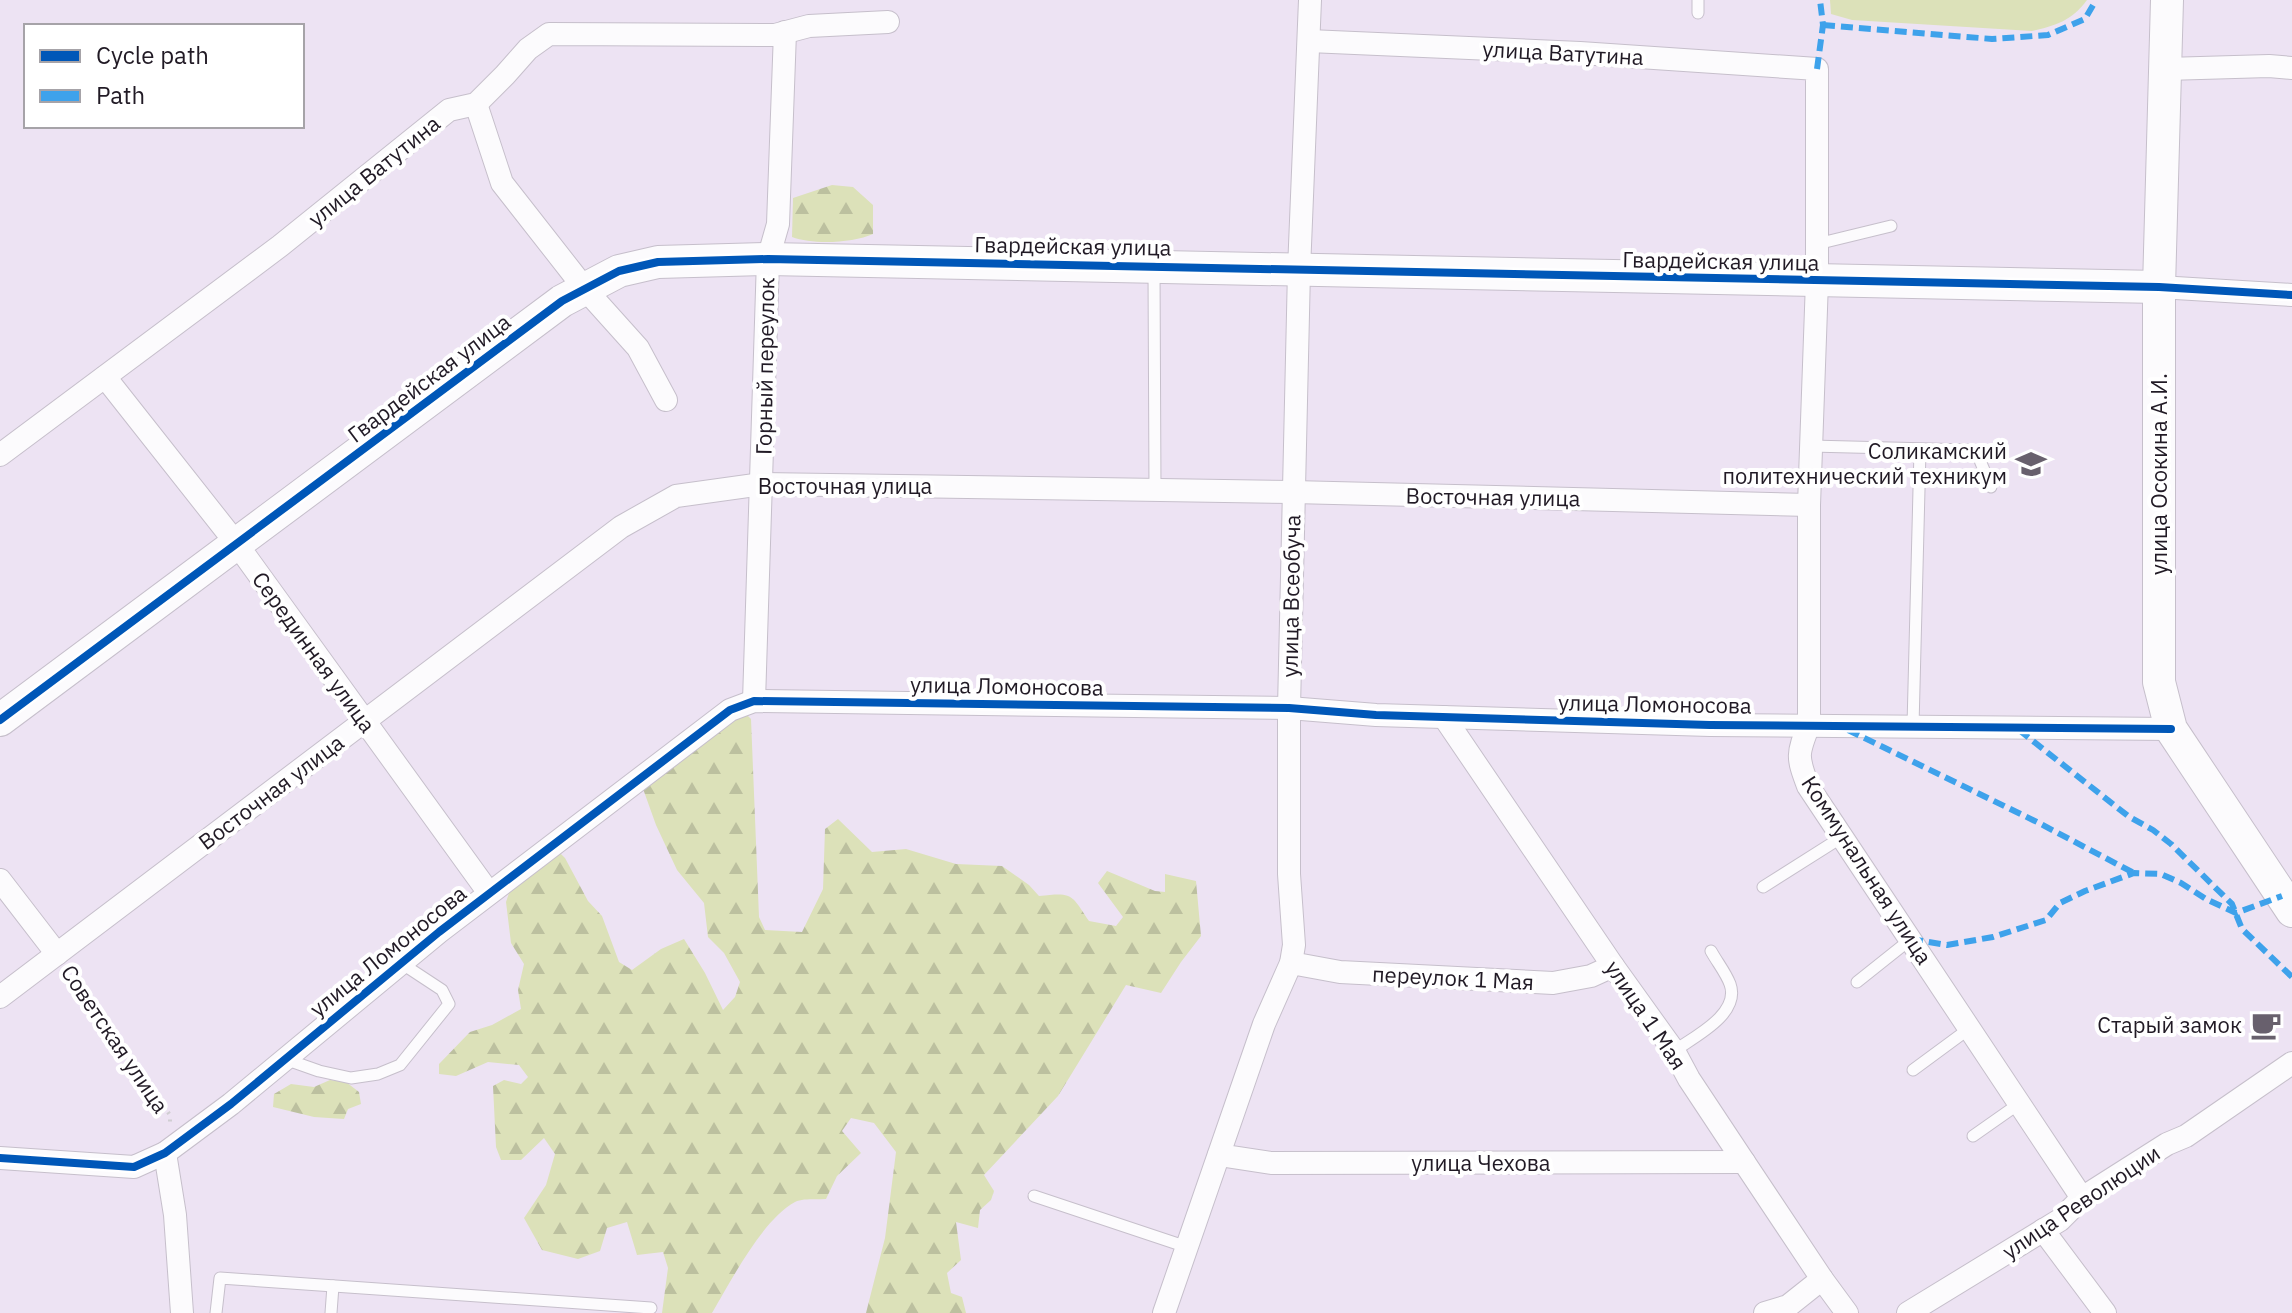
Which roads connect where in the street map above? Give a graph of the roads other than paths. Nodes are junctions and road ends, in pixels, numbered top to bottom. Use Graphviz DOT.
graph roads {
  1 [pos="1310,0"];
  2 [pos="1698,0"];
  3 [pos="2167,0"];
  4 [pos="1698,13"];
  5 [pos="888,22"];
  6 [pos="785,32"];
  7 [pos="1309,41"];
  8 [pos="2292,68"];
  9 [pos="1817,69"];
  10 [pos="2166,69"];
  11 [pos="476,104"];
  12 [pos="1891,226"];
  13 [pos="1817,244"];
  14 [pos="768,259"];
  15 [pos="1154,266"];
  16 [pos="1299,270"];
  17 [pos="1817,281"];
  18 [pos="2159,287"];
  19 [pos="585,289"];
  20 [pos="2292,295"];
  21 [pos="105,377"];
  22 [pos="666,400"];
  23 [pos="1811,446"];
  24 [pos="1920,450"];
  25 [pos="0,455"];
  26 [pos="762,484"];
  27 [pos="1991,487"];
  28 [pos="1155,490"];
  29 [pos="1293,492"];
  30 [pos="1809,505"];
  31 [pos="236,543"];
  32 [pos="754,701"];
  33 [pos="1289,708"];
  34 [pos="1444,717"];
  35 [pos="0,720"];
  36 [pos="363,722"];
  37 [pos="1809,725"];
  38 [pos="1913,726"];
  39 [pos="2171,729"];
  40 [pos="1842,837"];
  41 [pos="0,880"];
  42 [pos="1763,887"];
  43 [pos="489,893"];
  44 [pos="2292,911"];
  45 [pos="1911,939"];
  46 [pos="1711,951"];
  47 [pos="57,954"];
  48 [pos="401,963"];
  49 [pos="1291,963"];
  50 [pos="1613,966"];
  51 [pos="1857,982"];
  52 [pos="0,997"];
  53 [pos="1970,1028"];
  54 [pos="1674,1051"];
  55 [pos="285,1059"];
  56 [pos="2292,1063"];
  57 [pos="1913,1070"];
  58 [pos="2020,1103"];
  59 [pos="1973,1136"];
  60 [pos="165,1153"];
  61 [pos="1219,1155"];
  62 [pos="0,1158"];
  63 [pos="1744,1162"];
  64 [pos="1034,1196"];
  65 [pos="2082,1198"];
  66 [pos="2043,1230"];
  67 [pos="1187,1247"];
  68 [pos="1822,1279"];
  69 [pos="333,1286"];
  70 [pos="651,1308"];
  71 [pos="182,1313"];
  72 [pos="216,1313"];
  73 [pos="331,1313"];
  74 [pos="1164,1313"];
  75 [pos="1765,1313"];
  76 [pos="1847,1313"];
  77 [pos="1908,1313"];
  78 [pos="2105,1313"];
  1 -- 7 [label="street, улица Всеобуча"];
  2 -- 4 [label="lane"];
  3 -- 10 [label="street, улица Осокина А.И."];
  5 -- 6 [label="street, улица Ватутина"];
  6 -- 11 [label="street, улица Ватутина"];
  6 -- 14 [label="street, Горный переулок"];
  7 -- 9 [label="street, улица Ватутина"];
  7 -- 16 [label="street, улица Всеобуча"];
  8 -- 10 [label="street"];
  9 -- 13 [label="street, Коммунальная улица"];
  10 -- 18 [label="street, улица Осокина А.И."];
  11 -- 19 [label="street"];
  11 -- 21 [label="street, улица Ватутина"];
  12 -- 13 [label="lane"];
  13 -- 17 [label="street, Коммунальная улица"];
  14 -- 15 [label="street, Гвардейская улица"];
  14 -- 19 [label="street, Гвардейская улица"];
  14 -- 26 [label="street, Горный переулок"];
  15 -- 16 [label="street, Гвардейская улица"];
  15 -- 28 [label="lane"];
  16 -- 17 [label="street, Гвардейская улица"];
  16 -- 29 [label="street, улица Всеобуча"];
  17 -- 18 [label="street, Гвардейская улица"];
  17 -- 23 [label="street, Коммунальная улица"];
  18 -- 20 [label="street, Гвардейская улица"];
  18 -- 39 [label="street, улица Осокина А.И."];
  19 -- 22 [label="street"];
  19 -- 31 [label="street, Гвардейская улица"];
  21 -- 25 [label="street, улица Ватутина"];
  21 -- 31 [label="street, Серединная улица"];
  23 -- 24 [label="lane"];
  23 -- 30 [label="street, Коммунальная улица"];
  24 -- 27 [label="lane"];
  24 -- 38 [label="lane"];
  26 -- 28 [label="street, Восточная улица"];
  26 -- 32 [label="street, Горный переулок"];
  26 -- 36 [label="street, Восточная улица"];
  28 -- 29 [label="street, Восточная улица"];
  29 -- 30 [label="street, Восточная улица"];
  29 -- 33 [label="street, улица Всеобуча"];
  30 -- 37 [label="street, Коммунальная улица"];
  31 -- 35 [label="street, Гвардейская улица"];
  31 -- 36 [label="street, Серединная улица"];
  32 -- 33 [label="street, улица Ломоносова"];
  32 -- 43 [label="street, улица Ломоносова"];
  33 -- 34 [label="street, улица Ломоносова"];
  33 -- 49 [label="street, улица Всеобуча"];
  34 -- 37 [label="street, улица Ломоносова"];
  34 -- 50 [label="street, улица 1 Мая"];
  36 -- 43 [label="street, Серединная улица"];
  36 -- 47 [label="street, Восточная улица"];
  37 -- 38 [label="street, улица Ломоносова"];
  37 -- 40 [label="street, Коммунальная улица"];
  38 -- 39 [label="street, улица Ломоносова"];
  39 -- 44 [label="street, улица Осокина А.И."];
  40 -- 42 [label="lane"];
  40 -- 45 [label="street, Коммунальная улица"];
  41 -- 47 [label="street, Советская улица"];
  43 -- 48 [label="street, улица Ломоносова"];
  45 -- 51 [label="lane"];
  45 -- 53 [label="street, Коммунальная улица"];
  46 -- 54 [label="lane"];
  47 -- 52 [label="street, Восточная улица"];
  48 -- 55 [label="street, улица Ломоносова"];
  48 -- 55 [label="lane"];
  49 -- 50 [label="street, переулок 1 Мая"];
  49 -- 61 [label="street, улица Всеобуча"];
  50 -- 54 [label="street, улица 1 Мая"];
  53 -- 57 [label="lane"];
  53 -- 58 [label="street, Коммунальная улица"];
  54 -- 63 [label="street, улица 1 Мая"];
  55 -- 60 [label="street, улица Ломоносова"];
  56 -- 65 [label="street, улица Революции"];
  58 -- 59 [label="lane"];
  58 -- 65 [label="street, Коммунальная улица"];
  60 -- 62 [label="street, улица Ломоносова"];
  60 -- 71 [label="street"];
  61 -- 63 [label="street, улица Чехова"];
  61 -- 67 [label="street, улица Всеобуча"];
  63 -- 68 [label="street, улица 1 Мая"];
  64 -- 67 [label="lane"];
  65 -- 66 [label="street, улица Революции"];
  66 -- 77 [label="street, улица Революции"];
  66 -- 78 [label="street"];
  67 -- 74 [label="street, улица Всеобуча"];
  68 -- 75 [label="street"];
  68 -- 76 [label="street, улица 1 Мая"];
  69 -- 70 [label="lane"];
  69 -- 72 [label="lane"];
  69 -- 73 [label="lane"];
}
